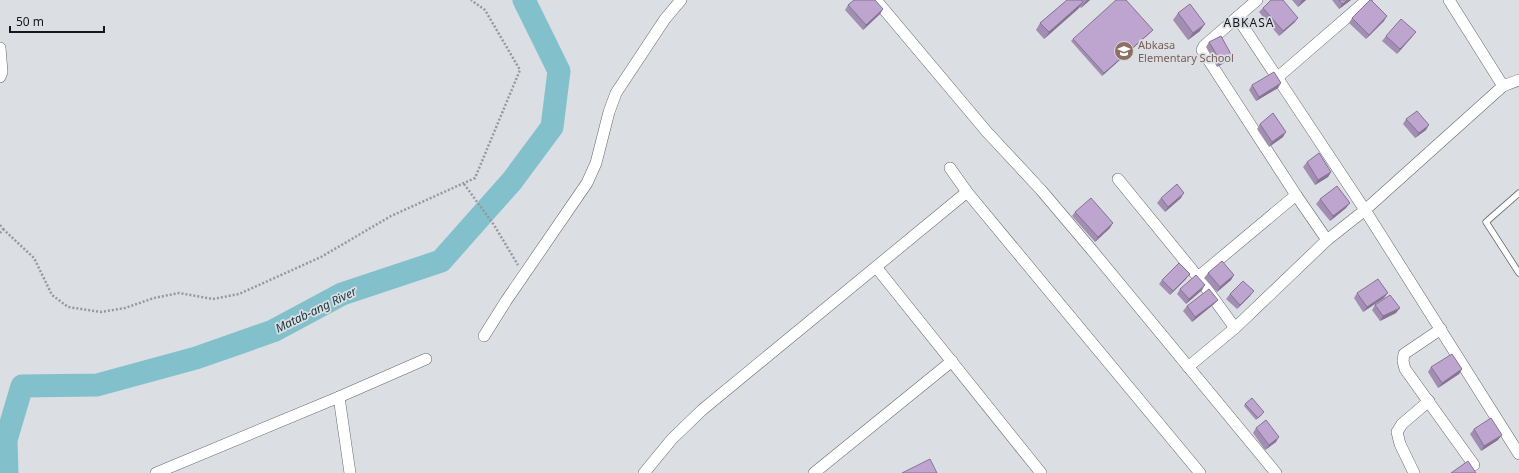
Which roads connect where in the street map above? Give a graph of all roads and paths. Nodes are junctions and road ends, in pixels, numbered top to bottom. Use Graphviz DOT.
graph roads {
  1 [pos="471,0"];
  2 [pos="681,0"];
  3 [pos="876,0"];
  4 [pos="1257,0"];
  5 [pos="1367,0"];
  6 [pos="1449,0"];
  7 [pos="1237,17"];
  8 [pos="0,48"];
  9 [pos="0,77"];
  10 [pos="1278,77"];
  11 [pos="1519,80"];
  12 [pos="1503,86"];
  13 [pos="950,168"];
  14 [pos="1118,179"];
  15 [pos="464,184"];
  16 [pos="967,192"];
  17 [pos="1519,193"];
  18 [pos="1296,195"];
  19 [pos="1365,210"];
  20 [pos="0,225"];
  21 [pos="3,229"];
  22 [pos="0,233"];
  23 [pos="1328,240"];
  24 [pos="876,267"];
  25 [pos="1519,273"];
  26 [pos="524,276"];
  27 [pos="1198,277"];
  28 [pos="1236,328"];
  29 [pos="1441,329"];
  30 [pos="484,336"];
  31 [pos="426,359"];
  32 [pos="952,361"];
  33 [pos="1188,367"];
  34 [pos="339,397"];
  35 [pos="1429,401"];
  36 [pos="1519,454"];
  37 [pos="1474,465"];
  38 [pos="156,473"];
  39 [pos="350,473"];
  40 [pos="644,473"];
  41 [pos="814,473"];
  42 [pos="1041,473"];
  43 [pos="1200,473"];
  44 [pos="1276,473"];
  45 [pos="1414,473"];
  1 -- 15 [label="path"];
  2 -- 26 [label="street"];
  3 -- 33 [label="street"];
  4 -- 7 [label="street"];
  5 -- 10 [label="street"];
  6 -- 12 [label="street"];
  7 -- 10 [label="street"];
  7 -- 18 [label="street"];
  8 -- 9 [label="street"];
  10 -- 19 [label="street"];
  11 -- 12 [label="street"];
  12 -- 19 [label="street"];
  13 -- 16 [label="street"];
  14 -- 27 [label="street"];
  15 -- 21 [label="path"];
  15 -- 26 [label="path"];
  16 -- 24 [label="street"];
  16 -- 43 [label="street"];
  17 -- 25 [label="lane"];
  18 -- 23 [label="street"];
  18 -- 27 [label="street"];
  19 -- 23 [label="street"];
  19 -- 29 [label="street"];
  20 -- 21 [label="path"];
  21 -- 22 [label="path"];
  23 -- 28 [label="street"];
  24 -- 32 [label="street"];
  24 -- 40 [label="street"];
  26 -- 30 [label="street"];
  27 -- 28 [label="street"];
  28 -- 33 [label="street"];
  29 -- 35 [label="street"];
  29 -- 36 [label="street"];
  31 -- 34 [label="street"];
  32 -- 41 [label="street"];
  32 -- 42 [label="street"];
  33 -- 44 [label="street"];
  34 -- 38 [label="street"];
  34 -- 39 [label="street"];
  35 -- 37 [label="street"];
  35 -- 45 [label="street"];
}
